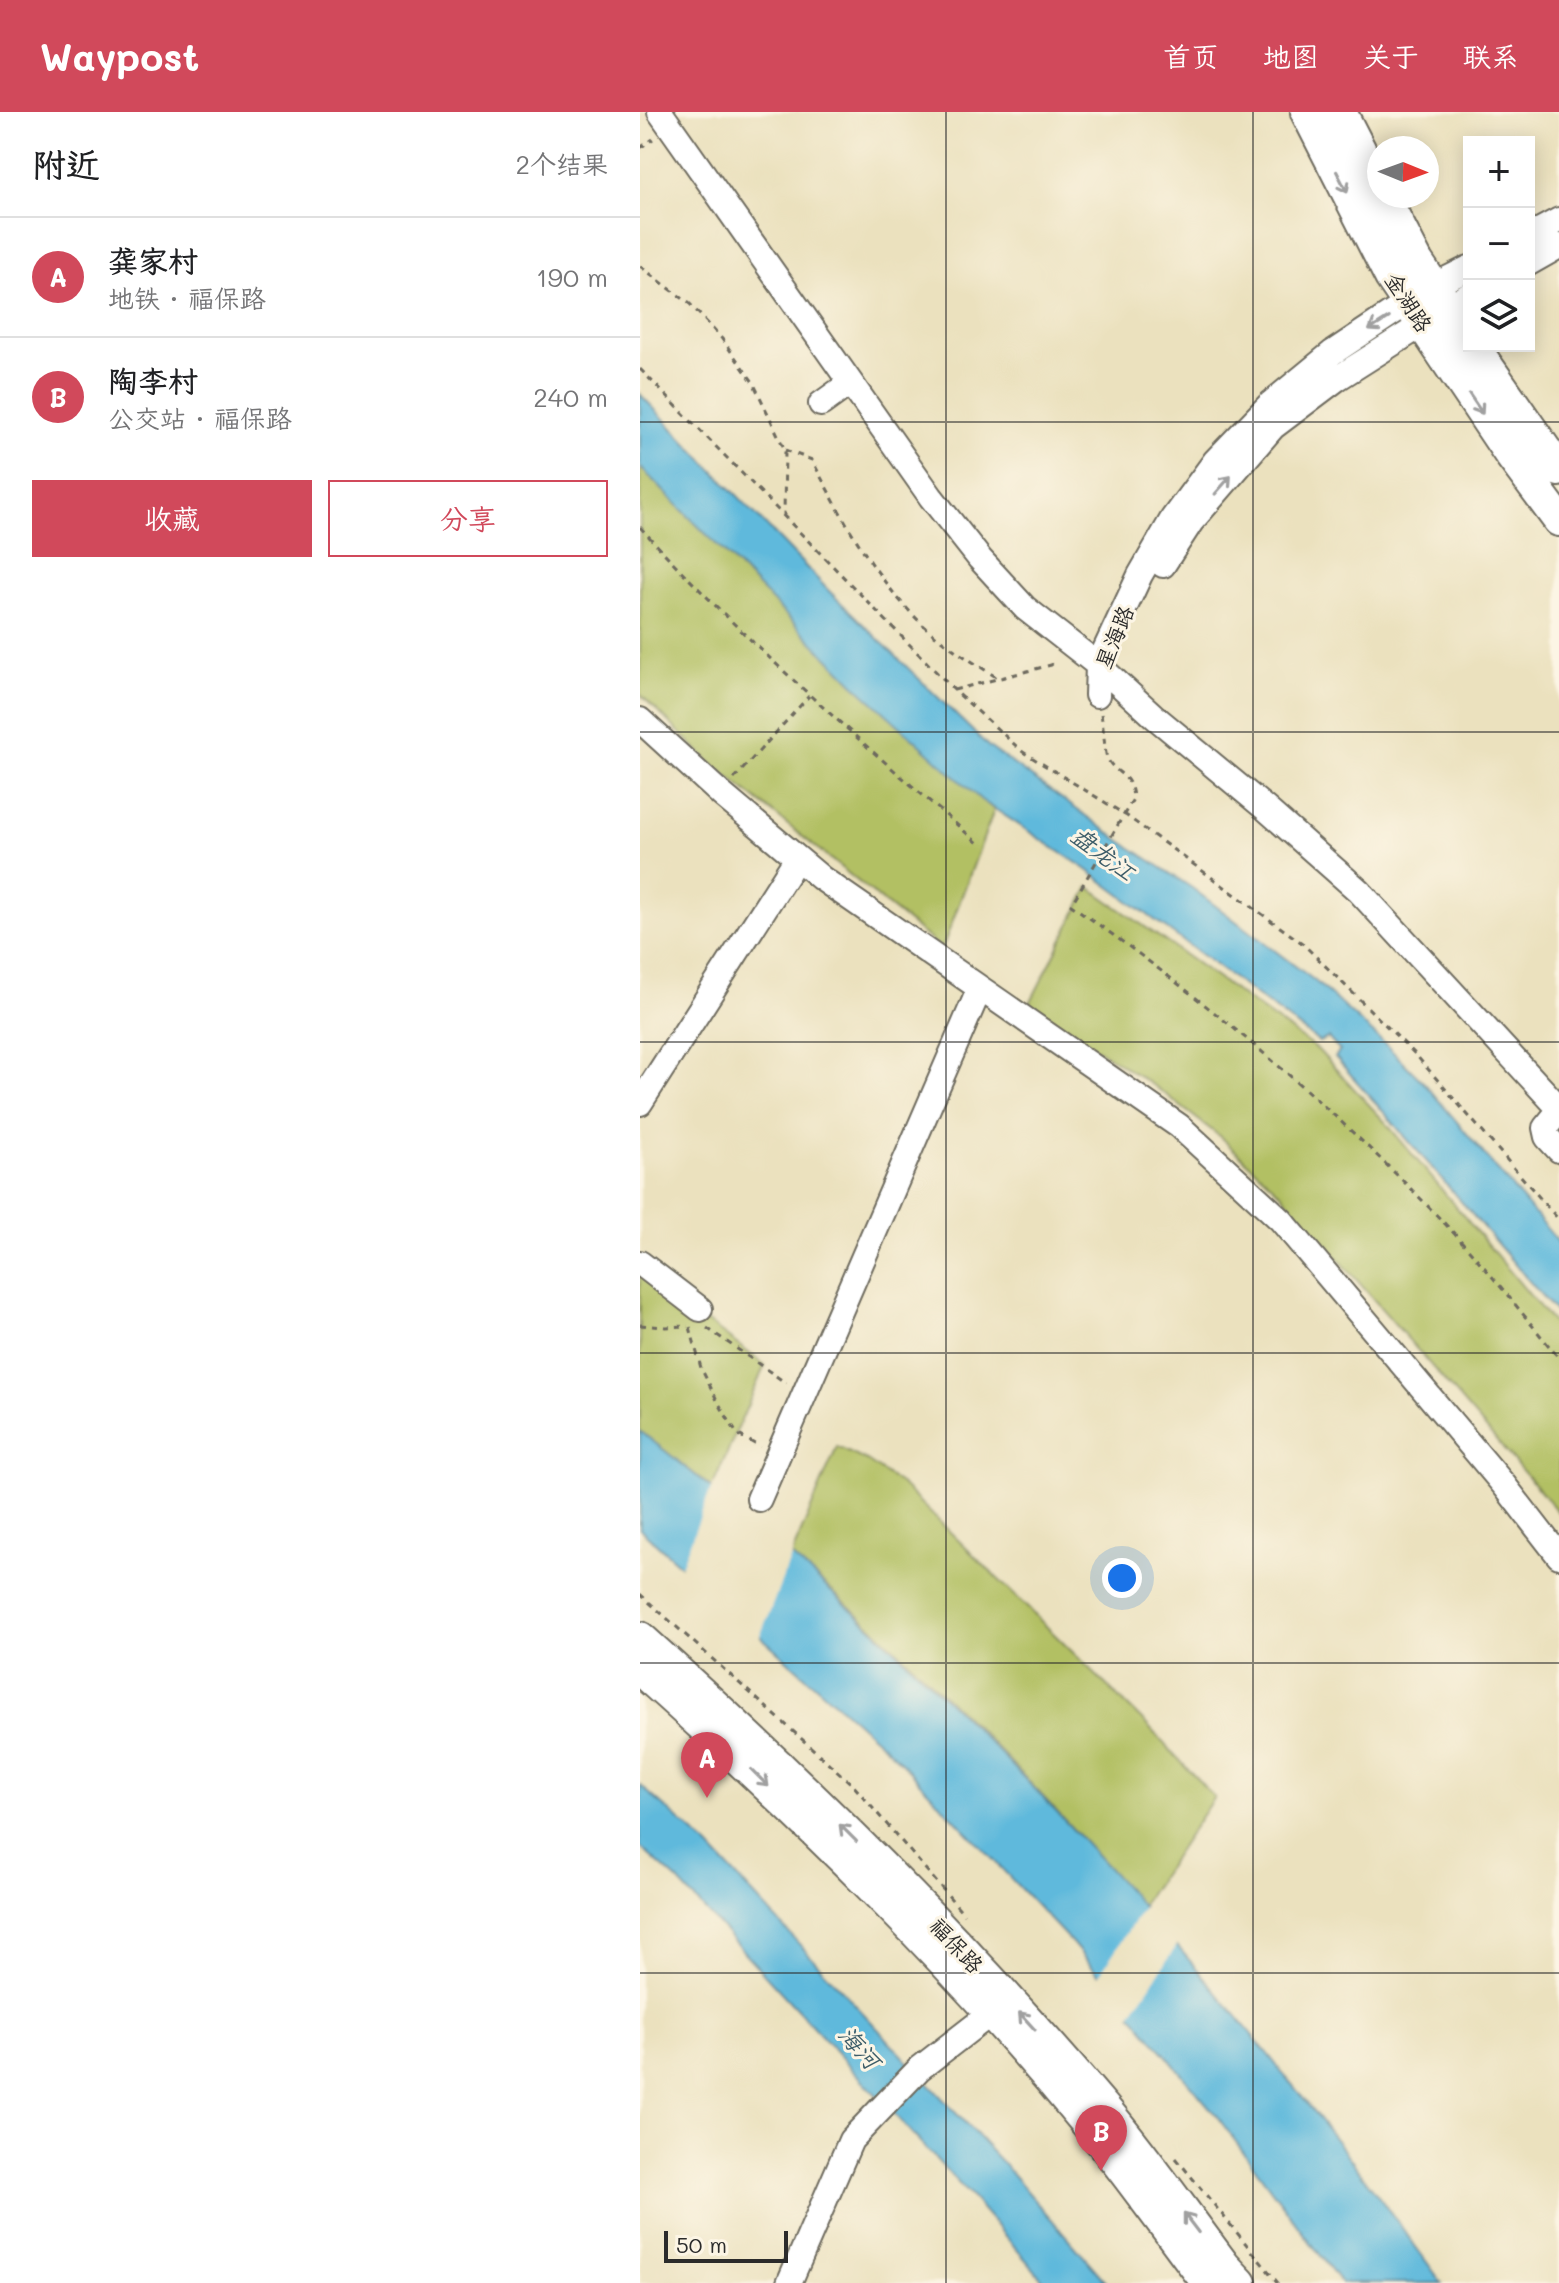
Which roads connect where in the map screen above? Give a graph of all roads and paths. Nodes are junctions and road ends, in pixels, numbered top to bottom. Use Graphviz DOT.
graph roads {
  1 [pos="660,112"];
  2 [pos="1307,112"];
  3 [pos="1340,112"];
  4 [pos="1367,165"];
  5 [pos="1389,208"];
  6 [pos="1559,220"];
  7 [pos="1535,233"];
  8 [pos="1559,246"];
  9 [pos="1535,260"];
  10 [pos="640,266"];
  11 [pos="1463,274"];
  12 [pos="1436,303"];
  13 [pos="1463,332"];
  14 [pos="1477,352"];
  15 [pos="640,369"];
  16 [pos="855,389"];
  17 [pos="826,410"];
  18 [pos="785,450"];
  19 [pos="1559,470"];
  20 [pos="784,516"];
  21 [pos="1559,520"];
  22 [pos="640,527"];
  23 [pos="1072,645"];
  24 [pos="1102,678"];
  25 [pos="999,679"];
  26 [pos="954,690"];
  27 [pos="809,696"];
  28 [pos="640,720"];
  29 [pos="721,794"];
  30 [pos="1124,814"];
  31 [pos="978,843"];
  32 [pos="797,858"];
  33 [pos="980,988"];
  34 [pos="640,1103"];
  35 [pos="1559,1110"];
  36 [pos="1559,1150"];
  37 [pos="1559,1220"];
  38 [pos="640,1263"];
  39 [pos="695,1317"];
  40 [pos="640,1325"];
  41 [pos="1559,1358"];
  42 [pos="804,1395"];
  43 [pos="778,1456"];
  44 [pos="759,1499"];
  45 [pos="1559,1556"];
  46 [pos="640,1638"];
  47 [pos="640,1669"];
  48 [pos="990,2014"];
  49 [pos="789,2283"];
  50 [pos="1208,2283"];
  51 [pos="1240,2283"];
  1 -- 16 [label="street"];
  2 -- 12 [label="main road, 金湖路, one-way"];
  3 -- 4 [label="main road"];
  5 -- 12 [label="main road, 金湖路"];
  6 -- 7 [label="street"];
  8 -- 9 [label="street"];
  10 -- 18 [label="path"];
  11 -- 12 [label="street, 星海路"];
  12 -- 13 [label="main road, 金湖路"];
  12 -- 21 [label="main road, 金湖路, one-way"];
  12 -- 24 [label="street, 星海路"];
  14 -- 19 [label="main road"];
  15 -- 20 [label="path"];
  16 -- 17 [label="street"];
  16 -- 23 [label="street"];
  18 -- 20 [label="path"];
  18 -- 25 [label="path"];
  20 -- 26 [label="path"];
  22 -- 27 [label="path"];
  23 -- 24 [label="street"];
  23 -- 25 [label="path"];
  24 -- 30 [label="path"];
  24 -- 35 [label="street"];
  25 -- 26 [label="path"];
  26 -- 30 [label="path"];
  27 -- 29 [label="path"];
  27 -- 31 [label="path"];
  28 -- 29 [label="street"];
  29 -- 32 [label="street"];
  30 -- 37 [label="path"];
  30 -- 41 [label="path"];
  32 -- 33 [label="street"];
  32 -- 34 [label="street"];
  33 -- 42 [label="street"];
  33 -- 45 [label="street"];
  35 -- 36 [label="street"];
  38 -- 39 [label="street"];
  39 -- 40 [label="path"];
  39 -- 42 [label="path"];
  39 -- 43 [label="path"];
  42 -- 43 [label="street"];
  43 -- 44 [label="street"];
  51 -- 46 [label="main road, 福保路, one-way"];
  47 -- 48 [label="main road, 福保路, one-way"];
  48 -- 49 [label="street"];
  48 -- 50 [label="main road, 福保路"];
}
